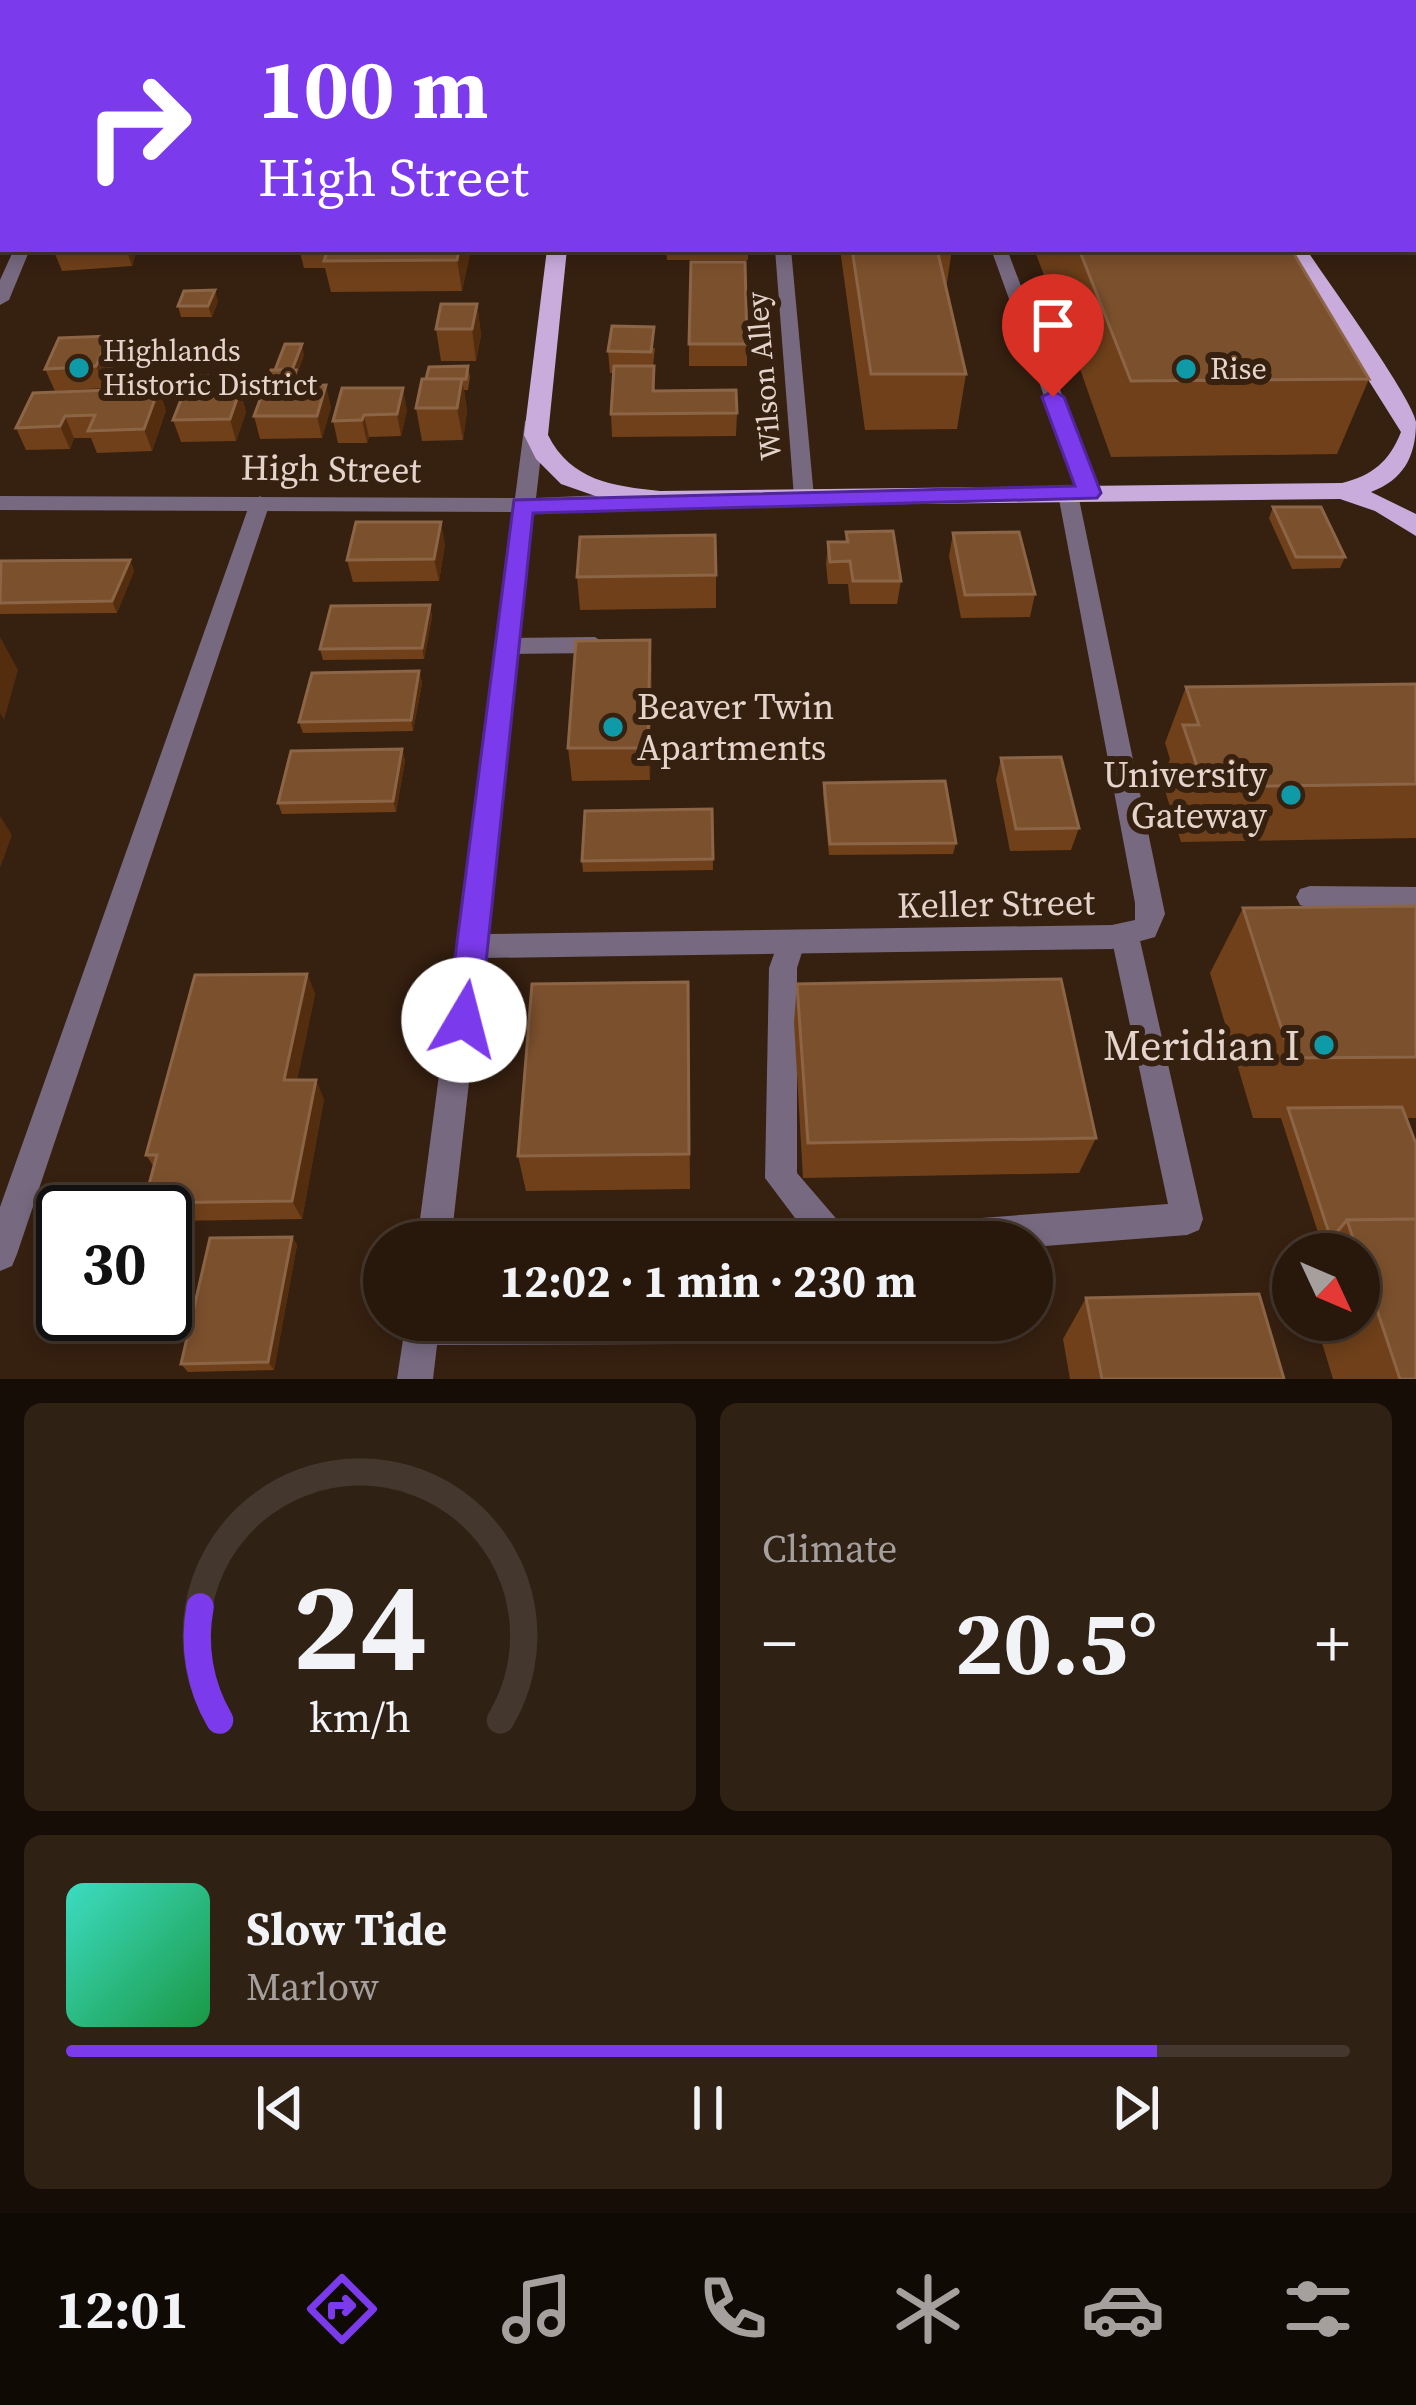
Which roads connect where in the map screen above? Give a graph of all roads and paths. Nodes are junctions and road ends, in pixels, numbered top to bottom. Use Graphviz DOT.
graph roads {
  1 [pos="21,252"];
  2 [pos="557,252"];
  3 [pos="783,252"];
  4 [pos="1001,252"];
  5 [pos="1299,252"];
  6 [pos="0,300"];
  7 [pos="536,422"];
  8 [pos="1414,434"];
  9 [pos="1342,491"];
  10 [pos="1078,493"];
  11 [pos="804,497"];
  12 [pos="660,499"];
  13 [pos="0,503"];
  14 [pos="260,503"];
  15 [pos="522,506"];
  16 [pos="1416,526"];
  17 [pos="596,645"];
  18 [pos="506,646"];
  19 [pos="1310,897"];
  20 [pos="1416,898"];
  21 [pos="1124,936"];
  22 [pos="791,943"];
  23 [pos="473,946"];
  24 [pos="437,1221"];
  25 [pos="817,1221"];
  26 [pos="1053,1229"];
  27 [pos="0,1254"];
  28 [pos="421,1341"];
  29 [pos="415,1379"];
  1 -- 6 [label="street"];
  2 -- 7 [label="main road"];
  3 -- 11 [label="street, Wilson Alley"];
  4 -- 10 [label="street"];
  5 -- 8 [label="main road"];
  7 -- 12 [label="main road, High Street"];
  7 -- 15 [label="street"];
  8 -- 9 [label="main road"];
  9 -- 10 [label="main road, High Street"];
  9 -- 16 [label="main road"];
  10 -- 11 [label="main road, High Street"];
  10 -- 21 [label="street, Keller Street"];
  11 -- 12 [label="main road, High Street"];
  12 -- 15 [label="street, High Street"];
  13 -- 14 [label="street, High Street"];
  14 -- 15 [label="street, High Street"];
  14 -- 27 [label="street"];
  15 -- 18 [label="street"];
  17 -- 18 [label="street"];
  18 -- 23 [label="street"];
  19 -- 20 [label="street"];
  21 -- 22 [label="street, Keller Street"];
  21 -- 26 [label="street"];
  22 -- 23 [label="street, Keller Street"];
  22 -- 25 [label="street"];
  23 -- 24 [label="street"];
  28 -- 29 [label="street"];
}
